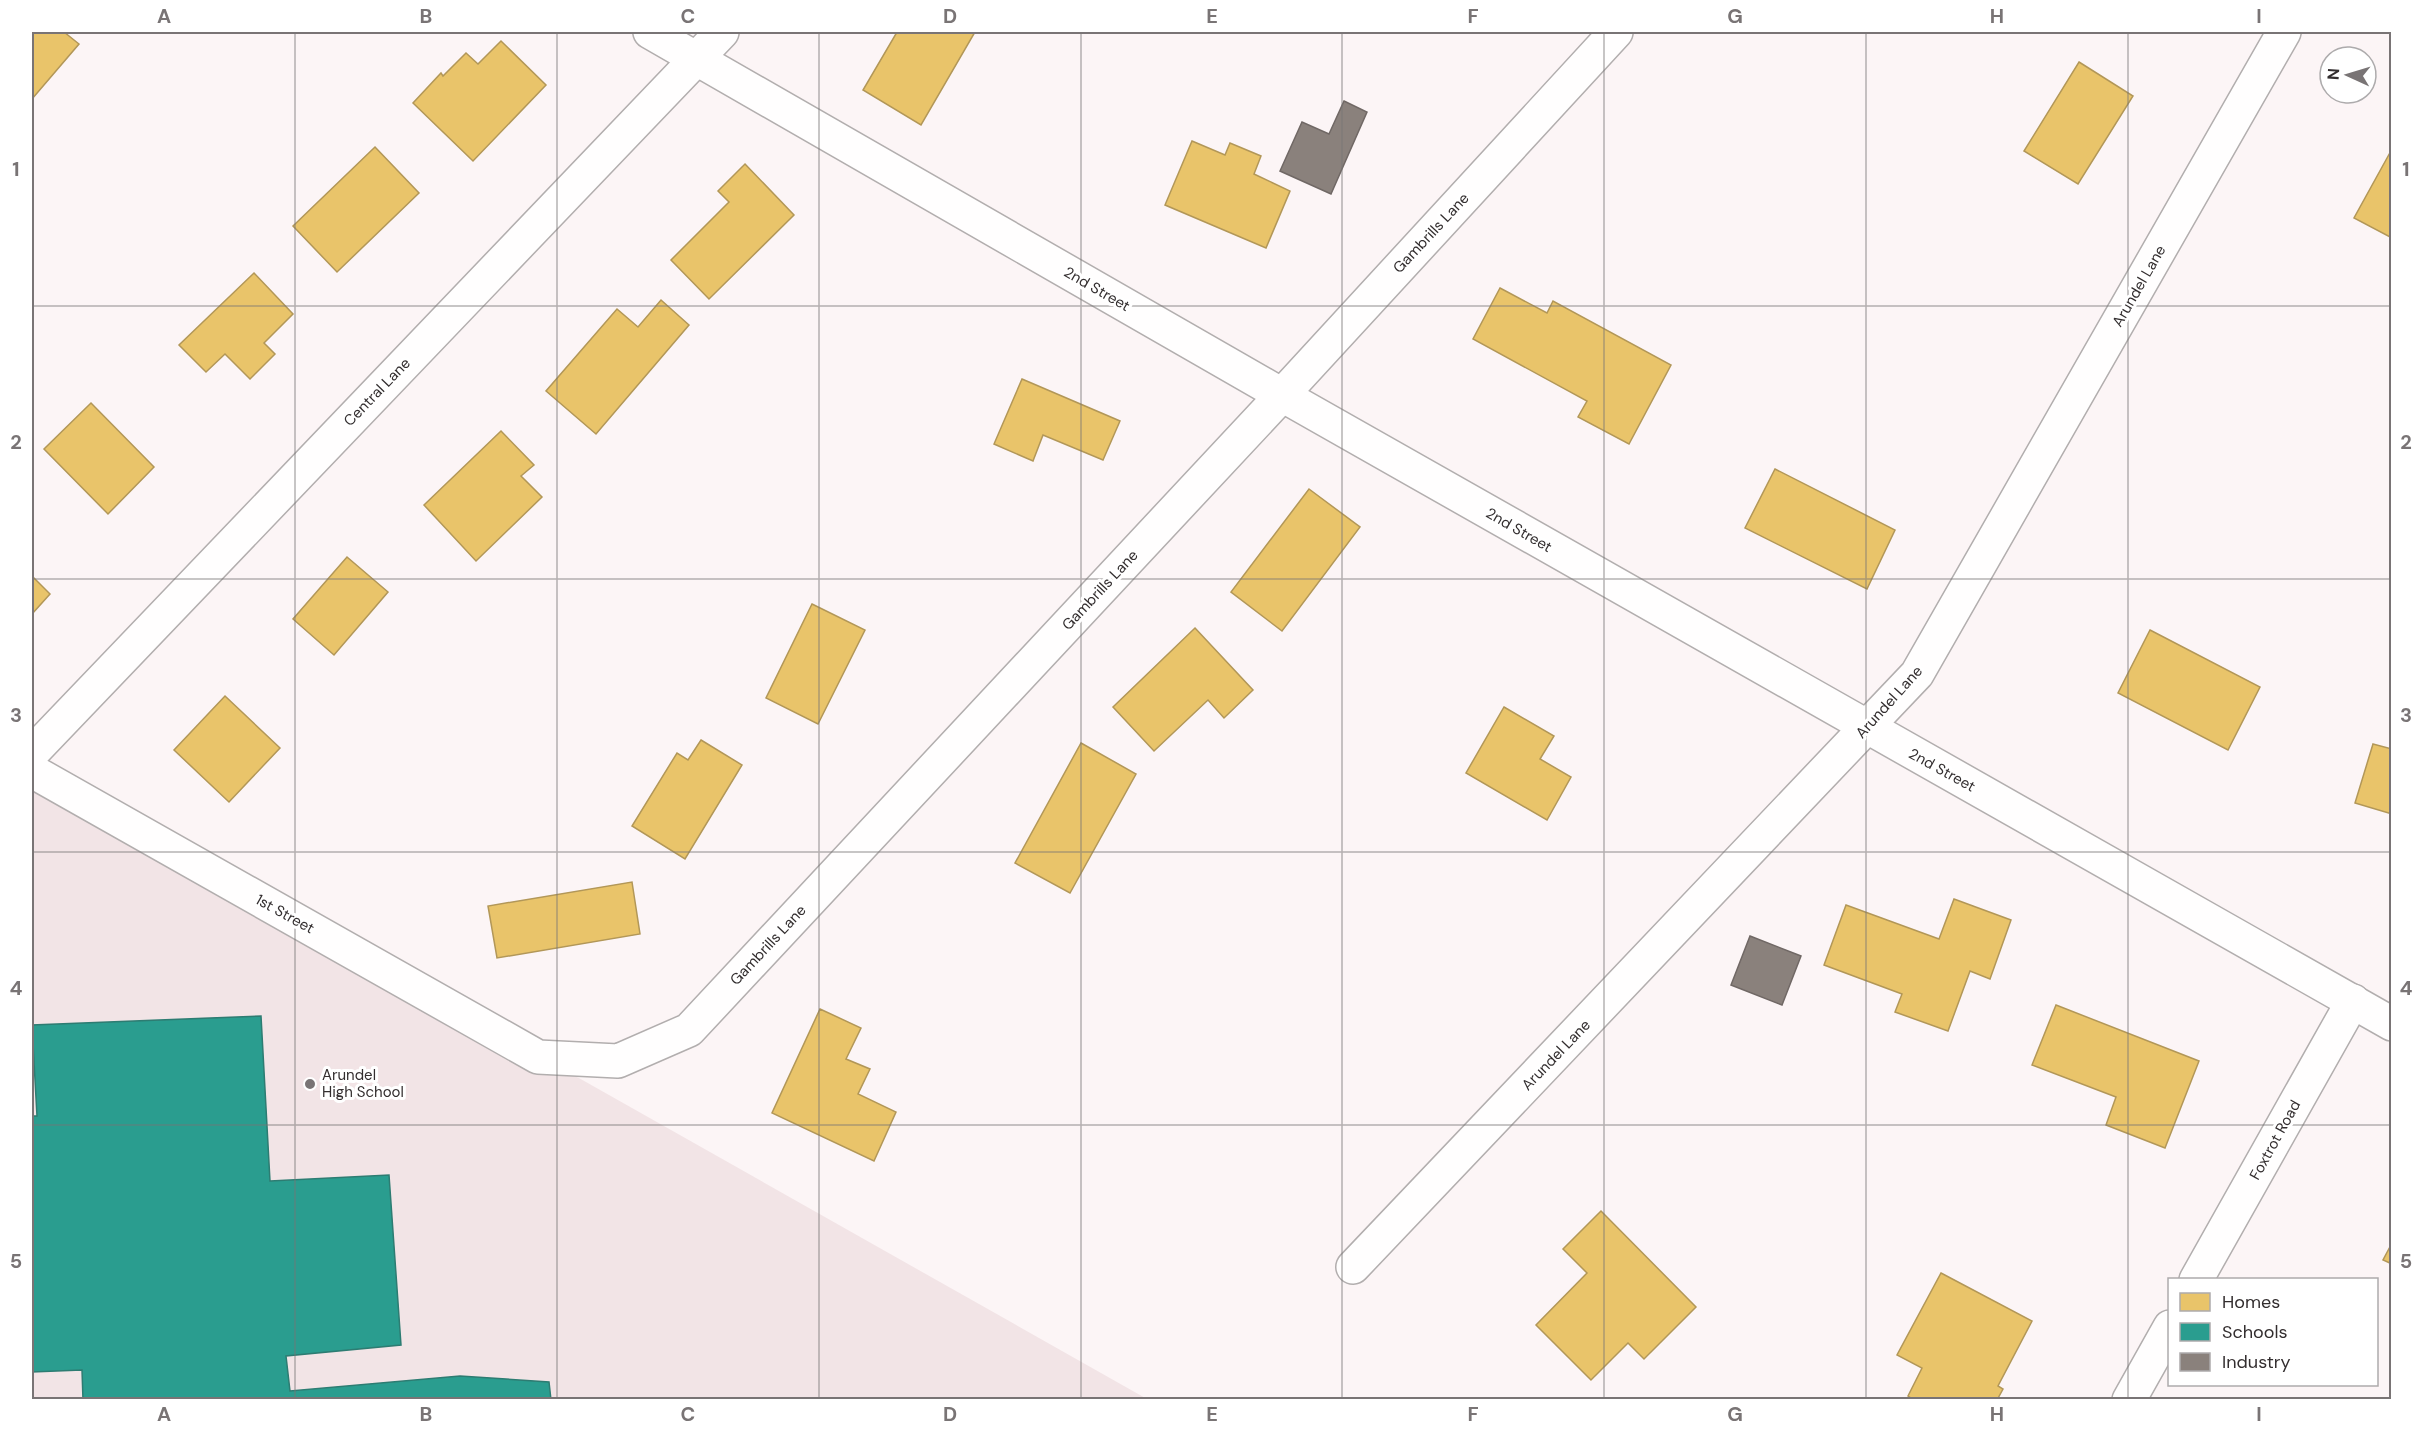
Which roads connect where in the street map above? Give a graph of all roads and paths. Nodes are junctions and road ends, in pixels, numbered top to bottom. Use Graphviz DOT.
graph roads {
  1 [pos="650,32"];
  2 [pos="722,32"];
  3 [pos="1616,32"];
  4 [pos="2284,32"];
  5 [pos="697,58"];
  6 [pos="1282,395"];
  7 [pos="1867,728"];
  8 [pos="32,753"];
  9 [pos="32,771"];
  10 [pos="2353,1001"];
  11 [pos="2391,1024"];
  12 [pos="538,1057"];
  13 [pos="1353,1267"];
  14 [pos="2197,1278"];
  15 [pos="2168,1330"];
  16 [pos="2129,1400"];
  1 -- 5 [label="street, 2nd Street"];
  2 -- 5 [label="street, Central Lane"];
  3 -- 6 [label="street, Gambrills Lane"];
  4 -- 7 [label="street, Arundel Lane"];
  5 -- 6 [label="street, 2nd Street"];
  5 -- 8 [label="street, Central Lane"];
  6 -- 7 [label="street, 2nd Street"];
  6 -- 12 [label="street, Gambrills Lane"];
  7 -- 10 [label="street, 2nd Street"];
  7 -- 13 [label="street, Arundel Lane"];
  9 -- 12 [label="street, 1st Street"];
  10 -- 11 [label="street, 2nd Street"];
  10 -- 14 [label="street, Foxtrot Road"];
  15 -- 16 [label="street"];
}
